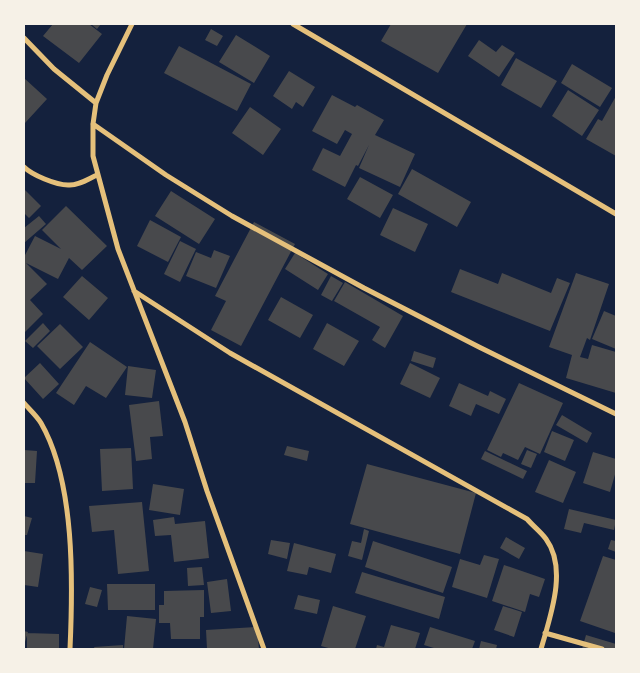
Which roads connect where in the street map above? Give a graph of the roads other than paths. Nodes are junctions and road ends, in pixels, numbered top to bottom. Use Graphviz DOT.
graph roads {
  1 [pos="132,24"];
  2 [pos="293,24"];
  3 [pos="24,38"];
  4 [pos="96,103"];
  5 [pos="92,124"];
  6 [pos="24,167"];
  7 [pos="97,175"];
  8 [pos="616,214"];
  9 [pos="133,290"];
  10 [pos="24,402"];
  11 [pos="616,414"];
  12 [pos="545,633"];
  13 [pos="70,649"];
  14 [pos="264,649"];
  15 [pos="541,649"];
  16 [pos="602,649"];
  1 -- 4 [label="street"];
  2 -- 8 [label="street"];
  3 -- 4 [label="street"];
  4 -- 5 [label="street"];
  5 -- 7 [label="street"];
  5 -- 11 [label="street"];
  6 -- 7 [label="street"];
  7 -- 9 [label="street"];
  9 -- 12 [label="street"];
  9 -- 14 [label="street"];
  10 -- 13 [label="street"];
  12 -- 15 [label="street"];
  12 -- 16 [label="street"];
}
